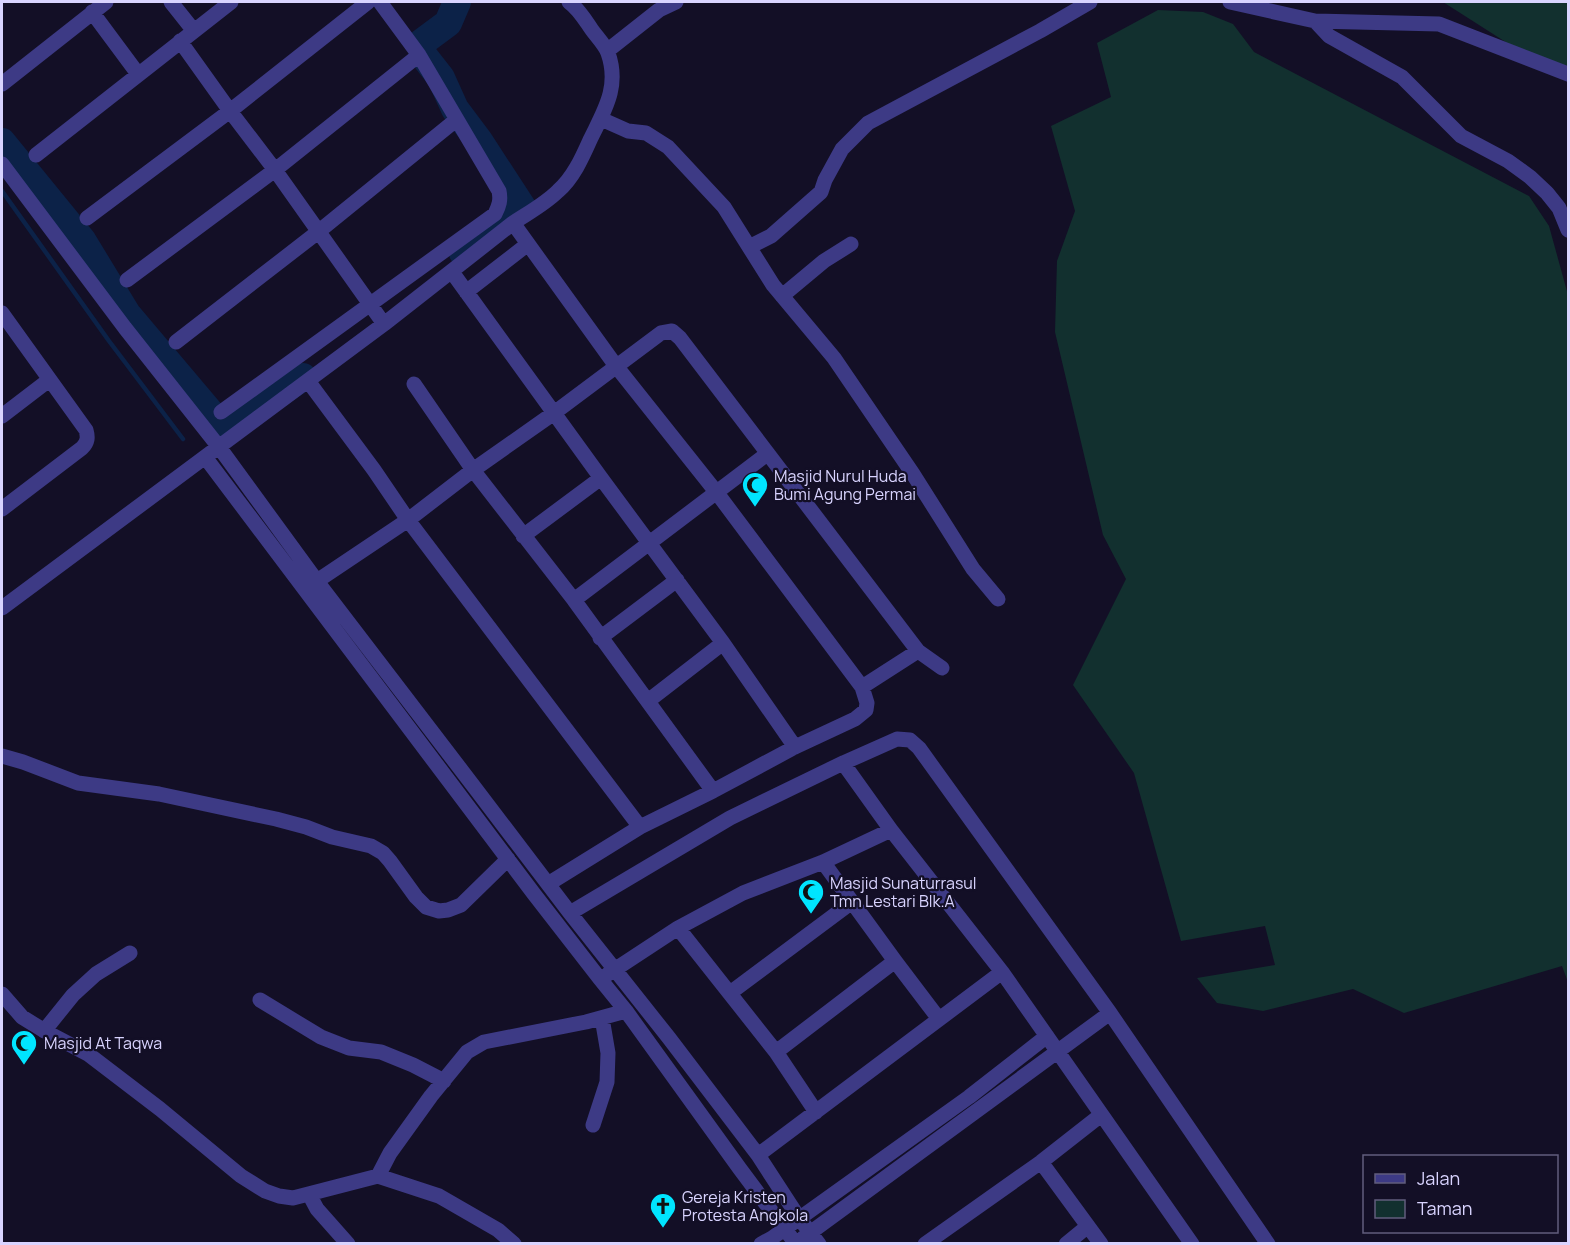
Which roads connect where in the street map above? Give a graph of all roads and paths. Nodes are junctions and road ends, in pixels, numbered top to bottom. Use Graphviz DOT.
graph roads {
  1 [pos="106,2"];
  2 [pos="171,2"];
  3 [pos="231,2"];
  4 [pos="368,2"];
  5 [pos="380,2"];
  6 [pos="569,2"];
  7 [pos="676,2"];
  8 [pos="1090,2"];
  9 [pos="1230,2"];
  10 [pos="92,12"];
  11 [pos="1315,21"];
  12 [pos="194,31"];
  13 [pos="180,41"];
  14 [pos="607,51"];
  15 [pos="419,56"];
  16 [pos="138,74"];
  17 [pos="1569,74"];
  18 [pos="2,84"];
  19 [pos="230,111"];
  20 [pos="601,119"];
  21 [pos="456,120"];
  22 [pos="36,154"];
  23 [pos="2,164"];
  24 [pos="275,170"];
  25 [pos="87,218"];
  26 [pos="513,223"];
  27 [pos="1569,230"];
  28 [pos="318,232"];
  29 [pos="528,244"];
  30 [pos="851,244"];
  31 [pos="749,247"];
  32 [pos="452,272"];
  33 [pos="127,280"];
  34 [pos="466,292"];
  35 [pos="782,296"];
  36 [pos="2,313"];
  37 [pos="378,315"];
  38 [pos="7,334"];
  39 [pos="176,342"];
  40 [pos="616,366"];
  41 [pos="49,380"];
  42 [pos="308,381"];
  43 [pos="414,384"];
  44 [pos="221,412"];
  45 [pos="554,413"];
  46 [pos="2,416"];
  47 [pos="219,447"];
  48 [pos="767,454"];
  49 [pos="205,457"];
  50 [pos="473,470"];
  51 [pos="601,478"];
  52 [pos="717,493"];
  53 [pos="2,509"];
  54 [pos="408,520"];
  55 [pos="523,536"];
  56 [pos="649,542"];
  57 [pos="677,580"];
  58 [pos="317,582"];
  59 [pos="998,599"];
  60 [pos="573,600"];
  61 [pos="2,608"];
  62 [pos="600,638"];
  63 [pos="723,643"];
  64 [pos="918,651"];
  65 [pos="942,668"];
  66 [pos="862,687"];
  67 [pos="648,701"];
  68 [pos="795,747"];
  69 [pos="2,756"];
  70 [pos="843,763"];
  71 [pos="713,791"];
  72 [pos="640,827"];
  73 [pos="891,830"];
  74 [pos="508,860"];
  75 [pos="823,862"];
  76 [pos="548,884"];
  77 [pos="852,902"];
  78 [pos="570,913"];
  79 [pos="678,928"];
  80 [pos="130,953"];
  81 [pos="895,961"];
  82 [pos="615,969"];
  83 [pos="1002,972"];
  84 [pos="600,979"];
  85 [pos="730,993"];
  86 [pos="2,994"];
  87 [pos="260,1000"];
  88 [pos="626,1011"];
  89 [pos="1110,1013"];
  90 [pos="602,1018"];
  91 [pos="939,1019"];
  92 [pos="44,1031"];
  93 [pos="1047,1036"];
  94 [pos="776,1052"];
  95 [pos="1058,1053"];
  96 [pos="444,1081"];
  97 [pos="816,1112"];
  98 [pos="1101,1115"];
  99 [pos="592,1125"];
  100 [pos="758,1155"];
  101 [pos="1041,1162"];
  102 [pos="378,1176"];
  103 [pos="309,1194"];
  104 [pos="799,1218"];
  105 [pos="1089,1226"];
  106 [pos="784,1228"];
  107 [pos="815,1238"];
  108 [pos="348,1244"];
  109 [pos="514,1244"];
  110 [pos="760,1244"];
  111 [pos="796,1244"];
  112 [pos="925,1244"];
  113 [pos="1066,1244"];
  114 [pos="1101,1244"];
  115 [pos="1192,1244"];
  116 [pos="1268,1244"];
  1 -- 10 [label="street"];
  2 -- 12 [label="street"];
  3 -- 12 [label="street"];
  4 -- 19 [label="street"];
  5 -- 15 [label="street"];
  6 -- 14 [label="street"];
  7 -- 14 [label="street"];
  8 -- 31 [label="street"];
  9 -- 11 [label="street"];
  10 -- 16 [label="street"];
  10 -- 18 [label="street"];
  11 -- 17 [label="street"];
  11 -- 27 [label="street"];
  12 -- 13 [label="street"];
  13 -- 16 [label="street"];
  13 -- 19 [label="street"];
  14 -- 20 [label="street"];
  15 -- 21 [label="street"];
  15 -- 24 [label="street"];
  16 -- 22 [label="street"];
  19 -- 24 [label="street"];
  19 -- 25 [label="street"];
  20 -- 26 [label="street"];
  20 -- 31 [label="street"];
  21 -- 28 [label="street"];
  21 -- 37 [label="street"];
  23 -- 47 [label="street"];
  24 -- 28 [label="street"];
  24 -- 33 [label="street"];
  26 -- 29 [label="street"];
  26 -- 32 [label="street"];
  28 -- 37 [label="street"];
  28 -- 39 [label="street"];
  29 -- 34 [label="street"];
  29 -- 40 [label="street"];
  30 -- 35 [label="street"];
  31 -- 35 [label="street"];
  32 -- 34 [label="street"];
  32 -- 37 [label="street"];
  34 -- 45 [label="street"];
  35 -- 59 [label="street"];
  36 -- 38 [label="street"];
  37 -- 42 [label="street"];
  37 -- 44 [label="street"];
  38 -- 41 [label="street"];
  40 -- 45 [label="street"];
  40 -- 48 [label="street"];
  40 -- 52 [label="street"];
  41 -- 46 [label="street"];
  41 -- 53 [label="street"];
  42 -- 47 [label="street"];
  42 -- 54 [label="street"];
  43 -- 50 [label="street"];
  45 -- 50 [label="street"];
  45 -- 51 [label="street"];
  47 -- 49 [label="street"];
  47 -- 58 [label="street"];
  48 -- 52 [label="street"];
  48 -- 64 [label="street"];
  49 -- 61 [label="street"];
  49 -- 74 [label="street"];
  50 -- 54 [label="street"];
  50 -- 55 [label="street"];
  51 -- 55 [label="street"];
  51 -- 56 [label="street"];
  52 -- 56 [label="street"];
  52 -- 66 [label="street"];
  54 -- 58 [label="street"];
  54 -- 72 [label="street"];
  55 -- 60 [label="street"];
  56 -- 57 [label="street"];
  56 -- 60 [label="street"];
  57 -- 62 [label="street"];
  57 -- 63 [label="street"];
  58 -- 76 [label="street"];
  60 -- 62 [label="street"];
  62 -- 67 [label="street"];
  63 -- 67 [label="street"];
  63 -- 68 [label="street"];
  64 -- 65 [label="street"];
  64 -- 66 [label="street"];
  66 -- 68 [label="street"];
  67 -- 71 [label="street"];
  68 -- 71 [label="street"];
  69 -- 74 [label="street"];
  70 -- 73 [label="street"];
  70 -- 78 [label="street"];
  70 -- 89 [label="street"];
  71 -- 72 [label="street"];
  72 -- 76 [label="street"];
  73 -- 75 [label="street"];
  73 -- 83 [label="street"];
  74 -- 84 [label="street"];
  75 -- 77 [label="street"];
  75 -- 79 [label="street"];
  76 -- 78 [label="street"];
  77 -- 81 [label="street"];
  77 -- 85 [label="street"];
  78 -- 82 [label="street"];
  79 -- 82 [label="street"];
  79 -- 85 [label="street"];
  80 -- 92 [label="street"];
  81 -- 91 [label="street"];
  81 -- 94 [label="street"];
  82 -- 84 [label="street"];
  82 -- 100 [label="street"];
  83 -- 91 [label="street"];
  83 -- 93 [label="street"];
  84 -- 88 [label="street"];
  85 -- 94 [label="street"];
  86 -- 92 [label="street"];
  87 -- 96 [label="street"];
  88 -- 90 [label="street"];
  88 -- 106 [label="street"];
  89 -- 95 [label="street"];
  89 -- 116 [label="street"];
  90 -- 96 [label="street"];
  90 -- 99 [label="street"];
  91 -- 97 [label="street"];
  92 -- 103 [label="street"];
  93 -- 95 [label="street"];
  93 -- 104 [label="street"];
  94 -- 97 [label="street"];
  95 -- 98 [label="street"];
  95 -- 107 [label="street"];
  96 -- 102 [label="street"];
  97 -- 100 [label="street"];
  98 -- 101 [label="street"];
  98 -- 115 [label="street"];
  100 -- 104 [label="street"];
  101 -- 105 [label="street"];
  101 -- 112 [label="street"];
  102 -- 103 [label="street"];
  102 -- 109 [label="street"];
  103 -- 108 [label="street"];
  104 -- 106 [label="street"];
  104 -- 107 [label="street"];
  105 -- 113 [label="street"];
  105 -- 114 [label="street"];
  106 -- 110 [label="street"];
  106 -- 111 [label="street"];
  107 -- 111 [label="street"];
}
